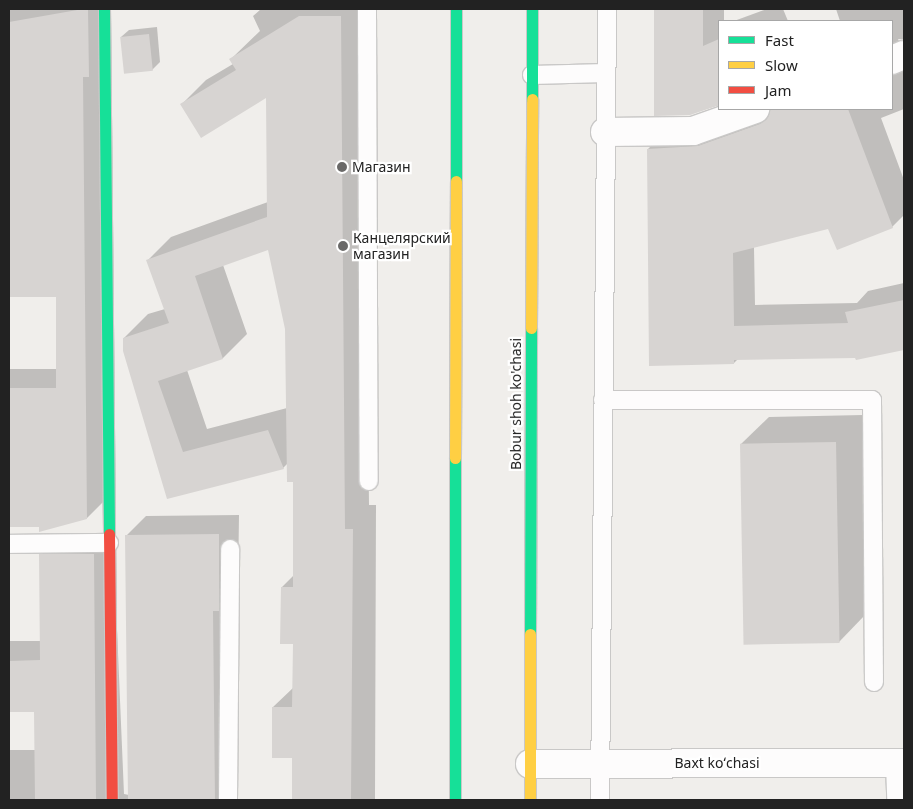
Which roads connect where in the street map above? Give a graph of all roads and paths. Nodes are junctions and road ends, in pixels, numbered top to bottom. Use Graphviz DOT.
graph roads {
  1 [pos="104,9"];
  2 [pos="367,9"];
  3 [pos="456,9"];
  4 [pos="532,9"];
  5 [pos="607,9"];
  6 [pos="606,73"];
  7 [pos="532,74"];
  8 [pos="753,110"];
  9 [pos="606,132"];
  10 [pos="603,400"];
  11 [pos="369,481"];
  12 [pos="109,543"];
  13 [pos="9,544"];
  14 [pos="230,549"];
  15 [pos="874,682"];
  16 [pos="900,763"];
  17 [pos="530,764"];
  18 [pos="600,764"];
  19 [pos="112,800"];
  20 [pos="228,800"];
  21 [pos="455,800"];
  22 [pos="530,800"];
  23 [pos="600,800"];
  24 [pos="896,800"];
  1 -- 12 [label="main road"];
  2 -- 11 [label="lane"];
  3 -- 21 [label="main road"];
  4 -- 7 [label="main road, Bobur shoh ko'chasi"];
  5 -- 6 [label="lane"];
  6 -- 7 [label="lane"];
  6 -- 9 [label="lane"];
  7 -- 17 [label="main road, Bobur shoh ko'chasi"];
  8 -- 9 [label="street"];
  9 -- 10 [label="lane"];
  10 -- 15 [label="lane"];
  10 -- 18 [label="lane"];
  12 -- 13 [label="lane"];
  12 -- 19 [label="main road"];
  14 -- 20 [label="lane"];
  16 -- 18 [label="street, Baxt koʻchasi"];
  16 -- 24 [label="lane"];
  17 -- 18 [label="street, Baxt koʻchasi"];
  17 -- 22 [label="main road, Bobur shoh ko'chasi"];
  18 -- 23 [label="lane"];
}
